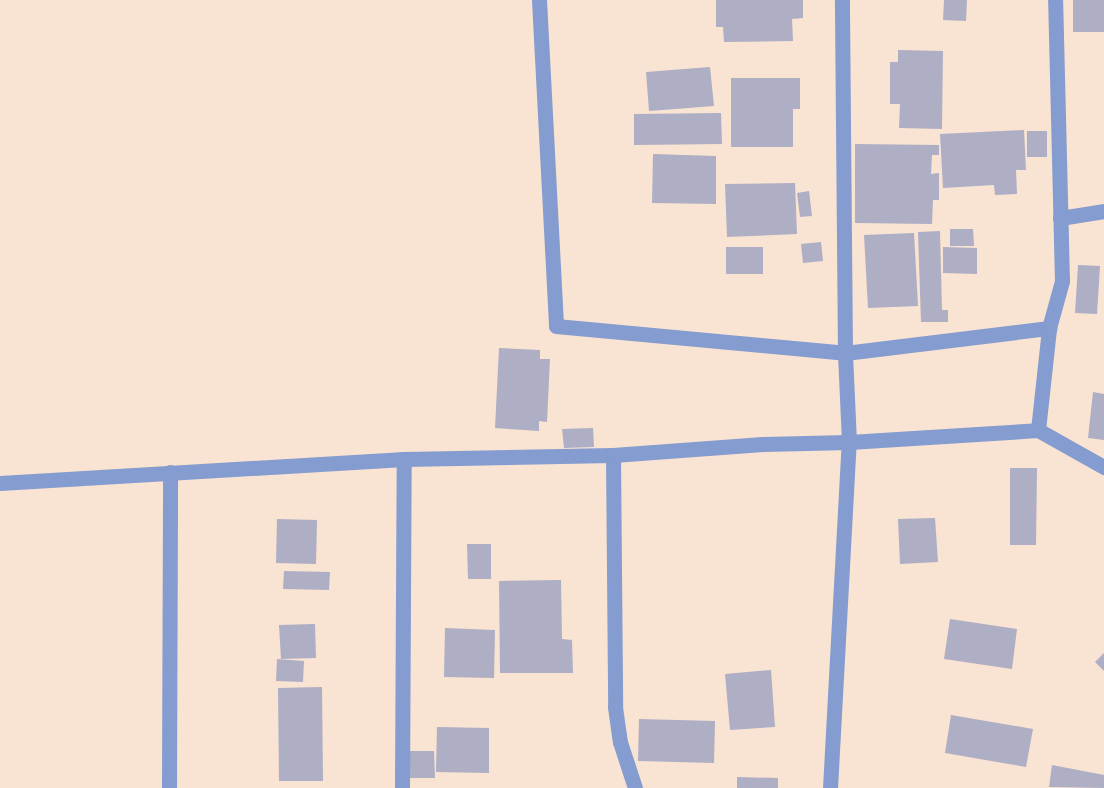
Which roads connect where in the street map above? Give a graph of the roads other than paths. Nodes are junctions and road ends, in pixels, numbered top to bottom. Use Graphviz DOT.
graph roads {
  1 [pos="539,0"];
  2 [pos="842,0"];
  3 [pos="1055,0"];
  4 [pos="1104,211"];
  5 [pos="1060,218"];
  6 [pos="1049,328"];
  7 [pos="845,353"];
  8 [pos="1038,430"];
  9 [pos="849,442"];
  10 [pos="613,456"];
  11 [pos="404,459"];
  12 [pos="1104,467"];
  13 [pos="170,471"];
  14 [pos="0,483"];
  15 [pos="168,788"];
  16 [pos="402,788"];
  17 [pos="634,788"];
  18 [pos="830,788"];
  1 -- 7 [label="street"];
  2 -- 7 [label="street"];
  3 -- 5 [label="street"];
  4 -- 5 [label="street"];
  5 -- 6 [label="street"];
  6 -- 7 [label="street"];
  6 -- 8 [label="street"];
  7 -- 9 [label="street"];
  8 -- 9 [label="street"];
  8 -- 12 [label="street"];
  9 -- 10 [label="street"];
  9 -- 18 [label="street"];
  10 -- 11 [label="street"];
  10 -- 17 [label="street"];
  11 -- 13 [label="street"];
  11 -- 16 [label="street"];
  13 -- 14 [label="street"];
  13 -- 15 [label="street"];
}
